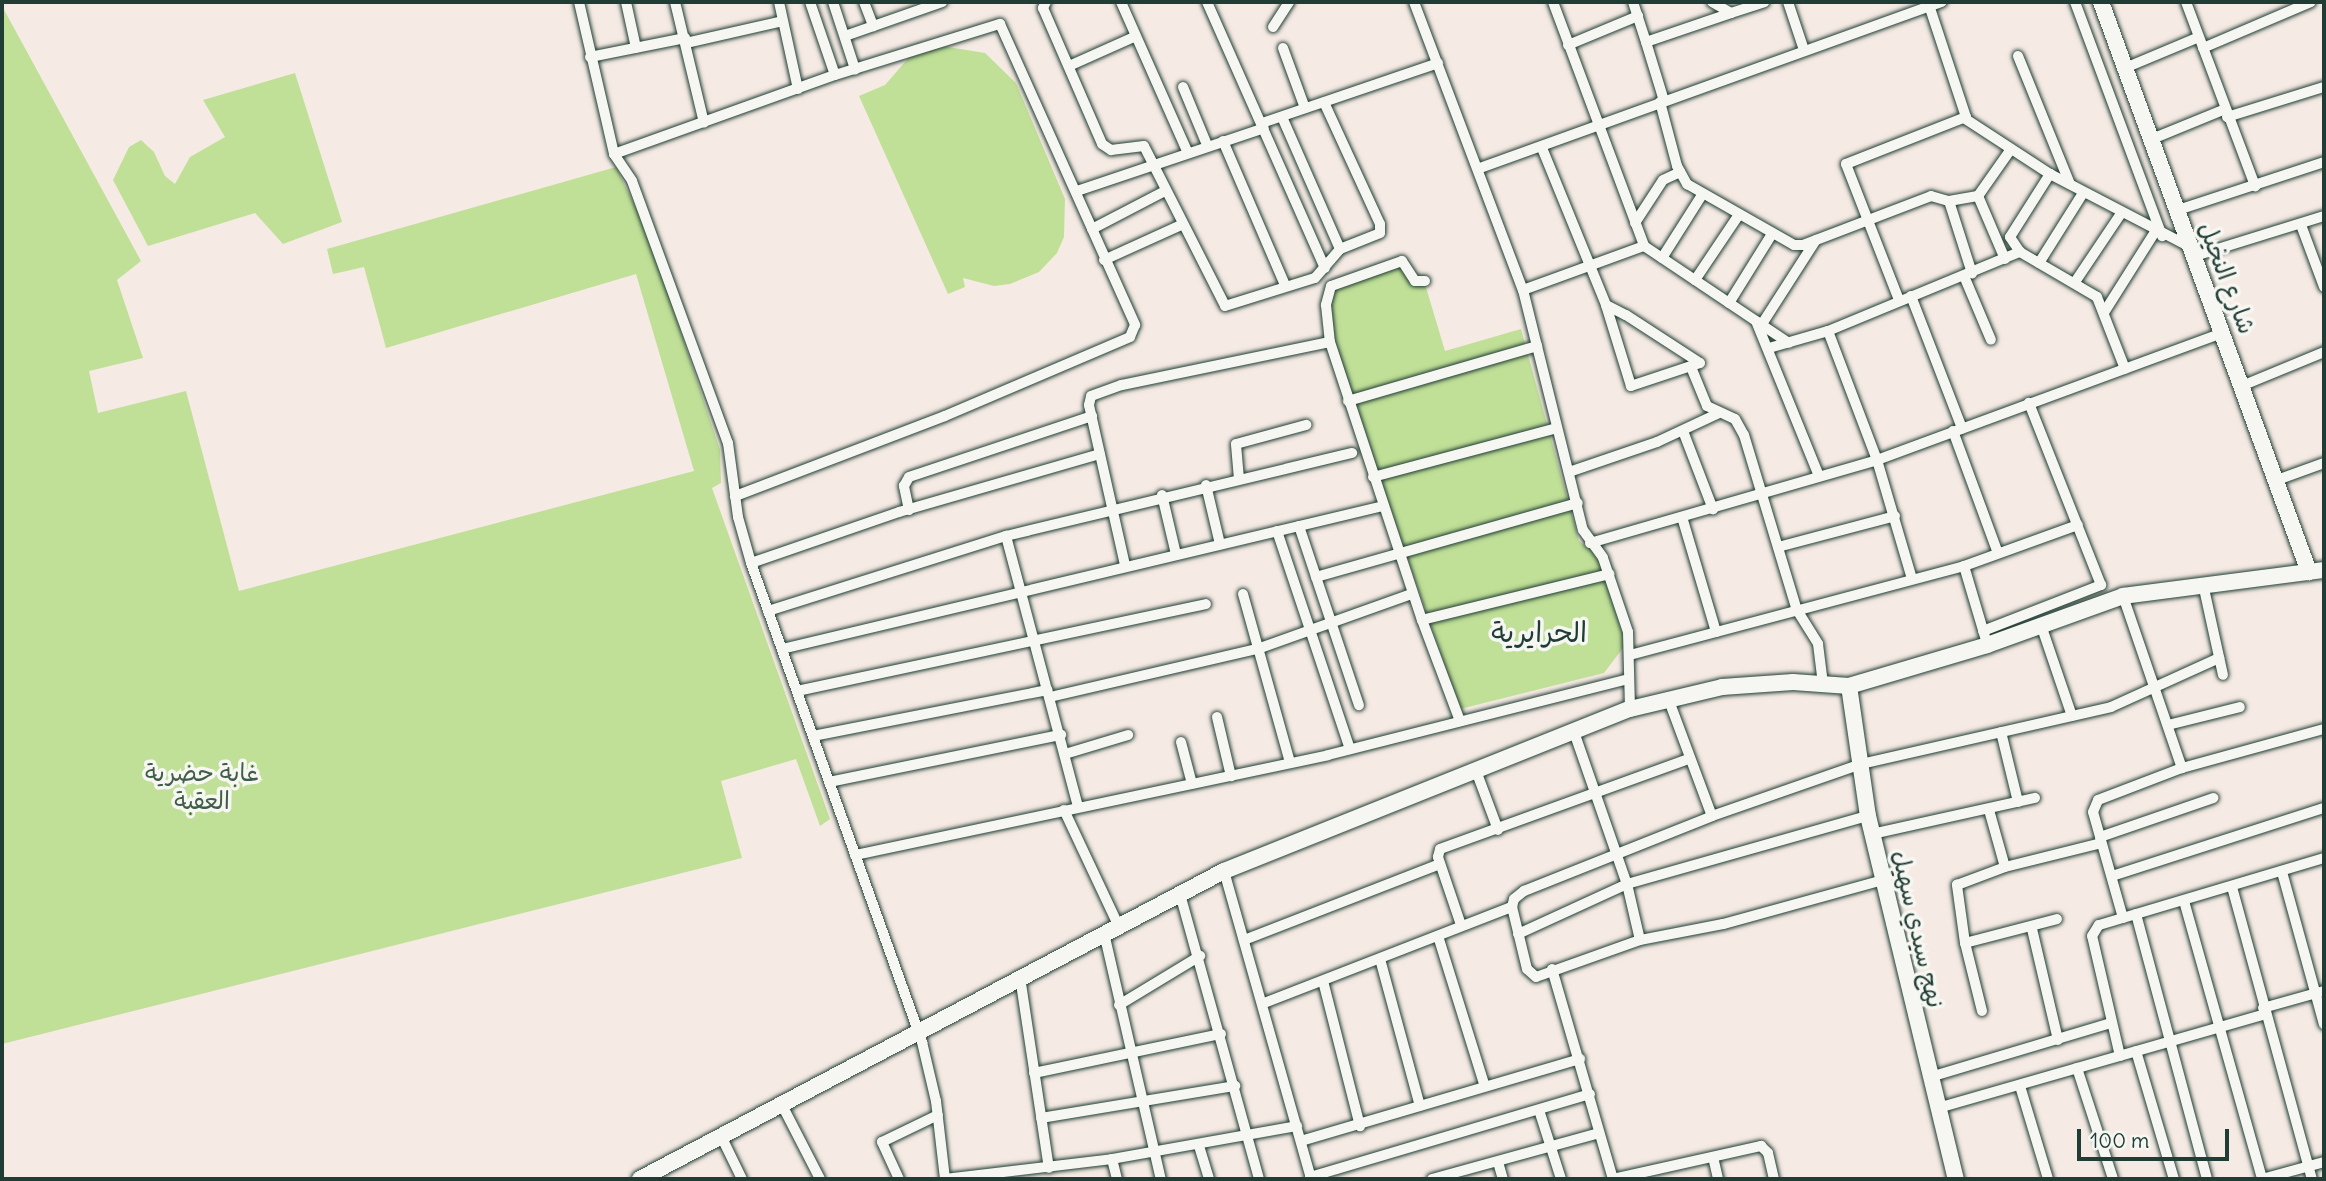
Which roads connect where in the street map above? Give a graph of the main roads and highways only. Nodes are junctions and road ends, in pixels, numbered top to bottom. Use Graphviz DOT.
graph roads {
  1 [pos="2101,2"];
  2 [pos="2316,571"];
  3 [pos="1849,686"];
  4 [pos="660,1175"];
  5 [pos="640,1179"];
  6 [pos="1956,1179"];
  1 -- 2 [label="main road, شارع النخيل"];
  2 -- 3 [label="main road"];
  3 -- 4 [label="main road"];
  3 -- 6 [label="main road, نهج سيدي سهيل"];
  4 -- 5 [label="main road"];
}
